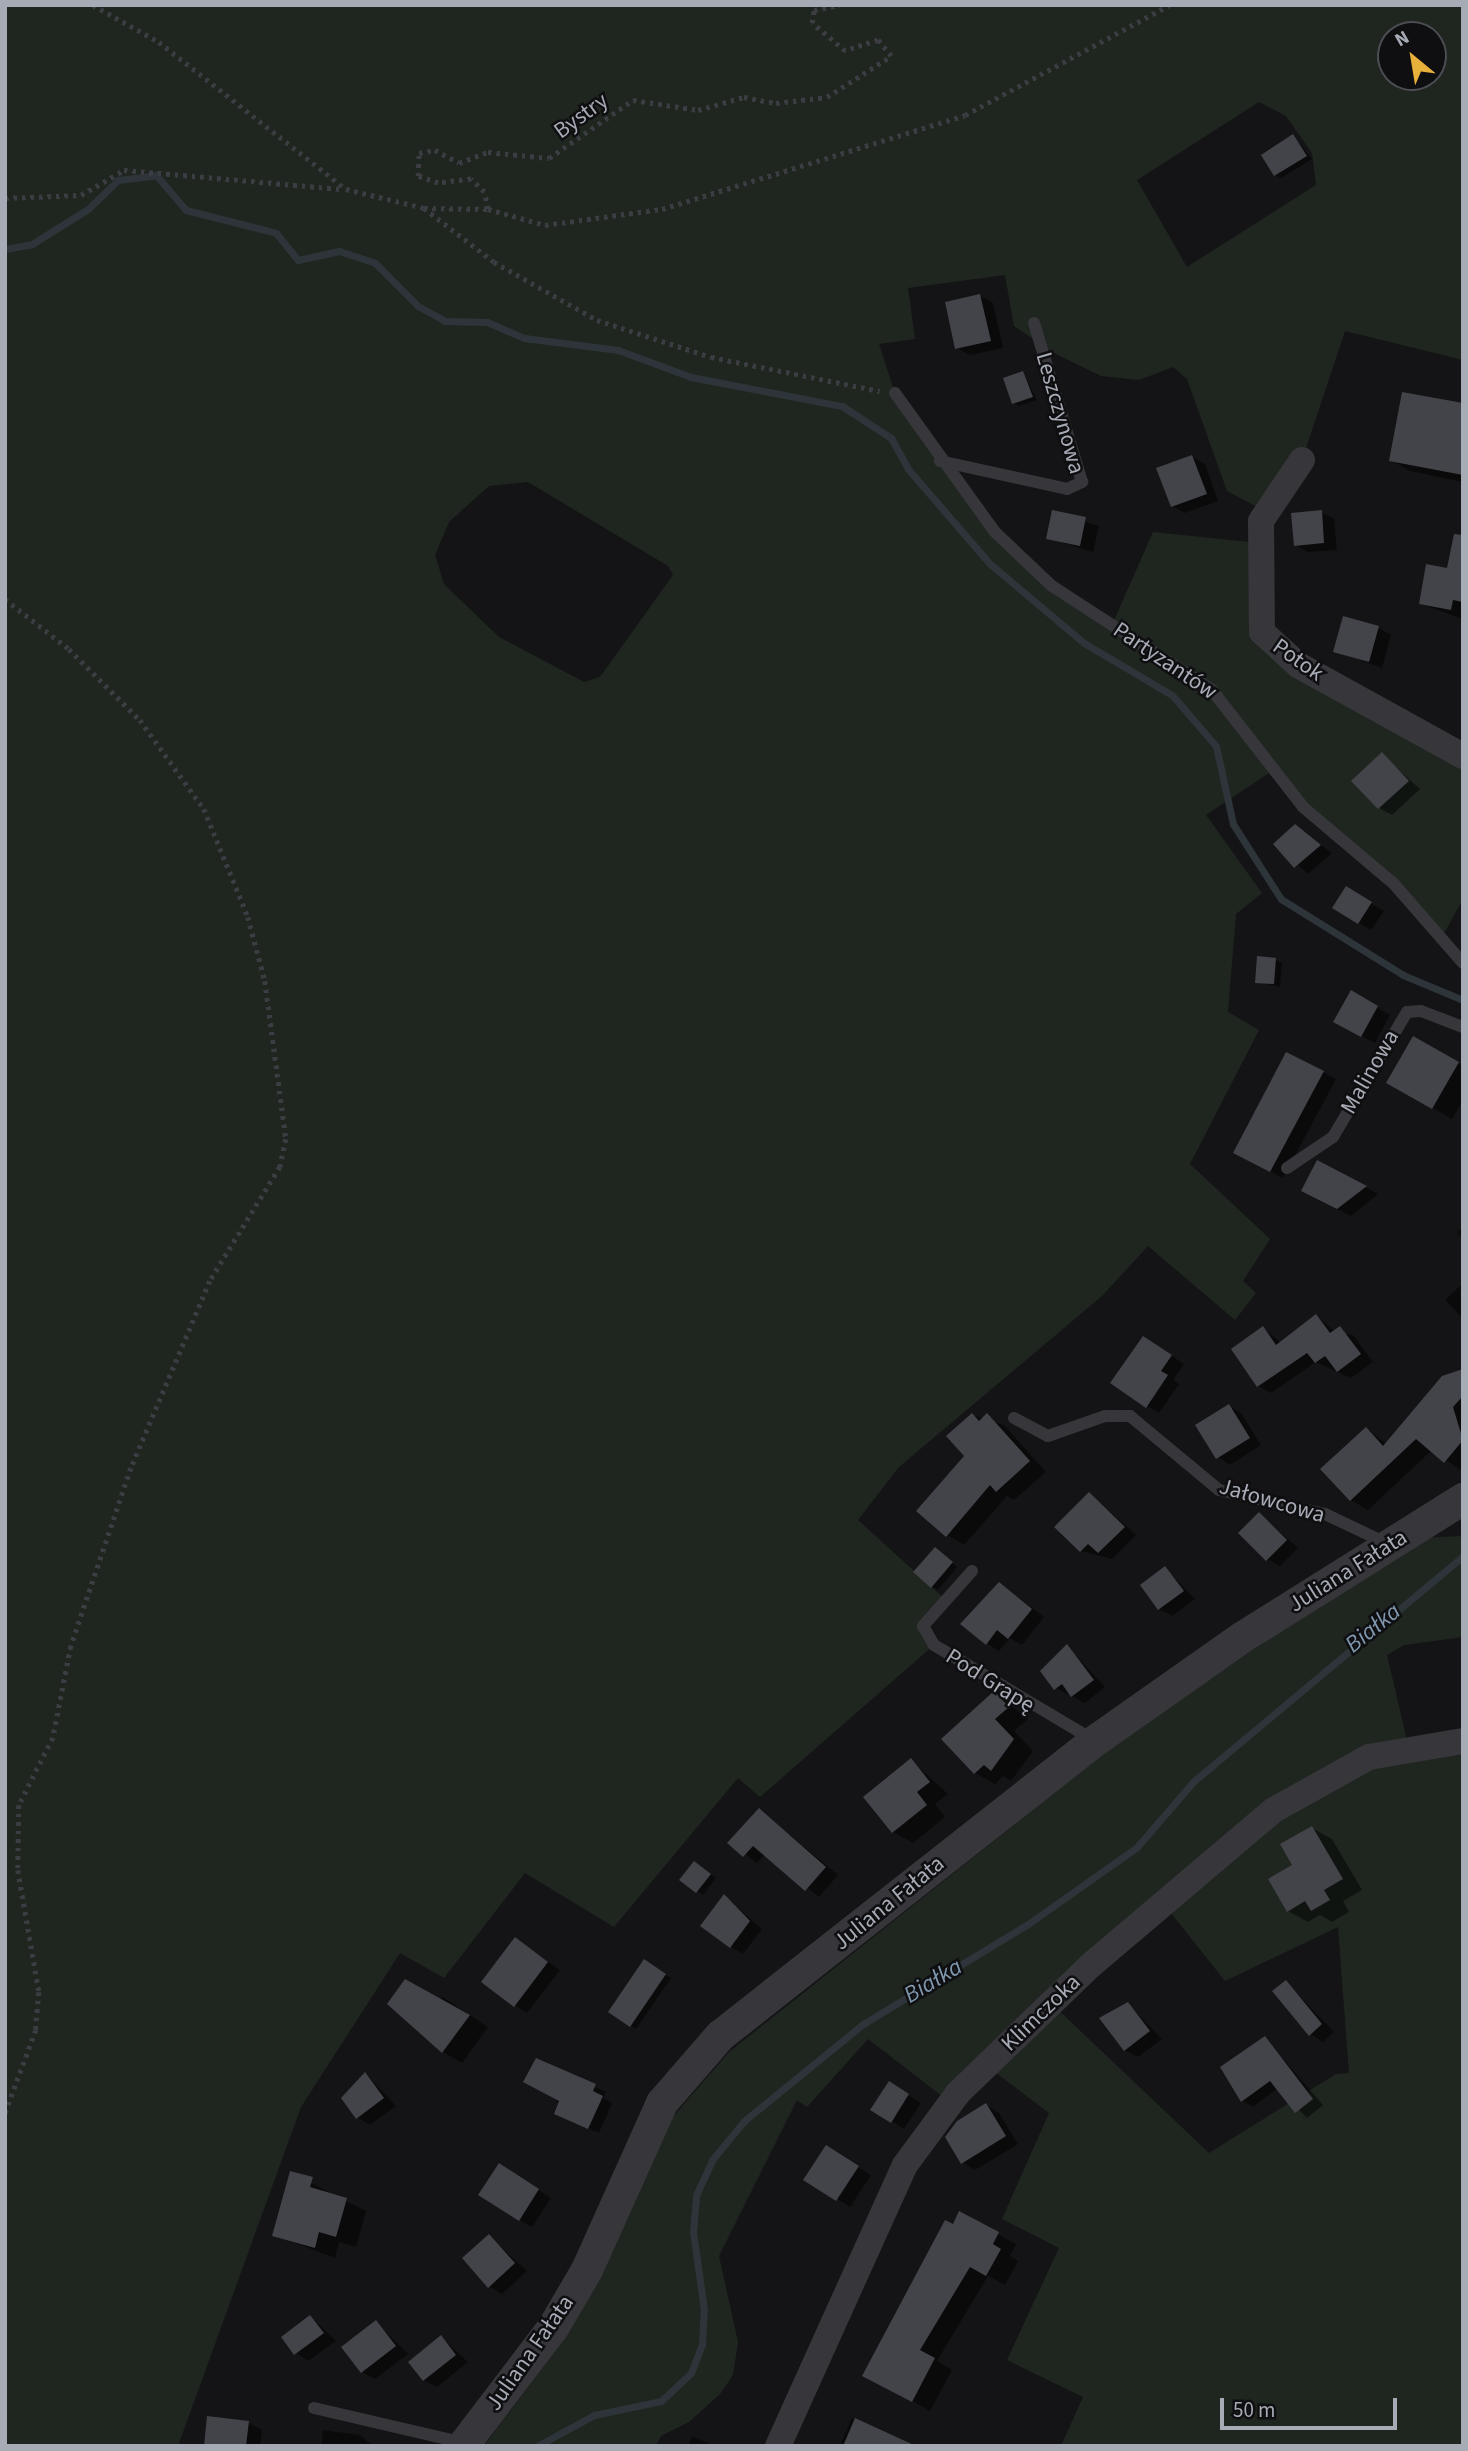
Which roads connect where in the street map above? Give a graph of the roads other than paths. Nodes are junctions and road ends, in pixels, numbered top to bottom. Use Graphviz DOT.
graph roads {
  1 [pos="1034,323"];
  2 [pos="895,393"];
  3 [pos="1302,460"];
  4 [pos="940,461"];
  5 [pos="1463,756"];
  6 [pos="1463,962"];
  7 [pos="1463,1027"];
  8 [pos="1287,1168"];
  9 [pos="1014,1418"];
  10 [pos="1463,1499"];
  11 [pos="1390,1545"];
  12 [pos="972,1571"];
  13 [pos="1095,1741"];
  14 [pos="1463,1741"];
  15 [pos="314,2408"];
  16 [pos="464,2445"];
  17 [pos="778,2446"];
  1 -- 4 [label="lane, Leszczynowa"];
  2 -- 4 [label="lane, Partyzantów"];
  3 -- 5 [label="street, Potok"];
  4 -- 6 [label="lane, Partyzantów"];
  7 -- 8 [label="lane, Malinowa"];
  9 -- 11 [label="lane, Jałowcowa"];
  10 -- 11 [label="street, Juliana Fałata"];
  11 -- 13 [label="street, Juliana Fałata"];
  12 -- 13 [label="lane, Pod Grapę"];
  13 -- 16 [label="street, Juliana Fałata"];
  14 -- 17 [label="street, Klimczoka"];
  15 -- 16 [label="lane"];
}
